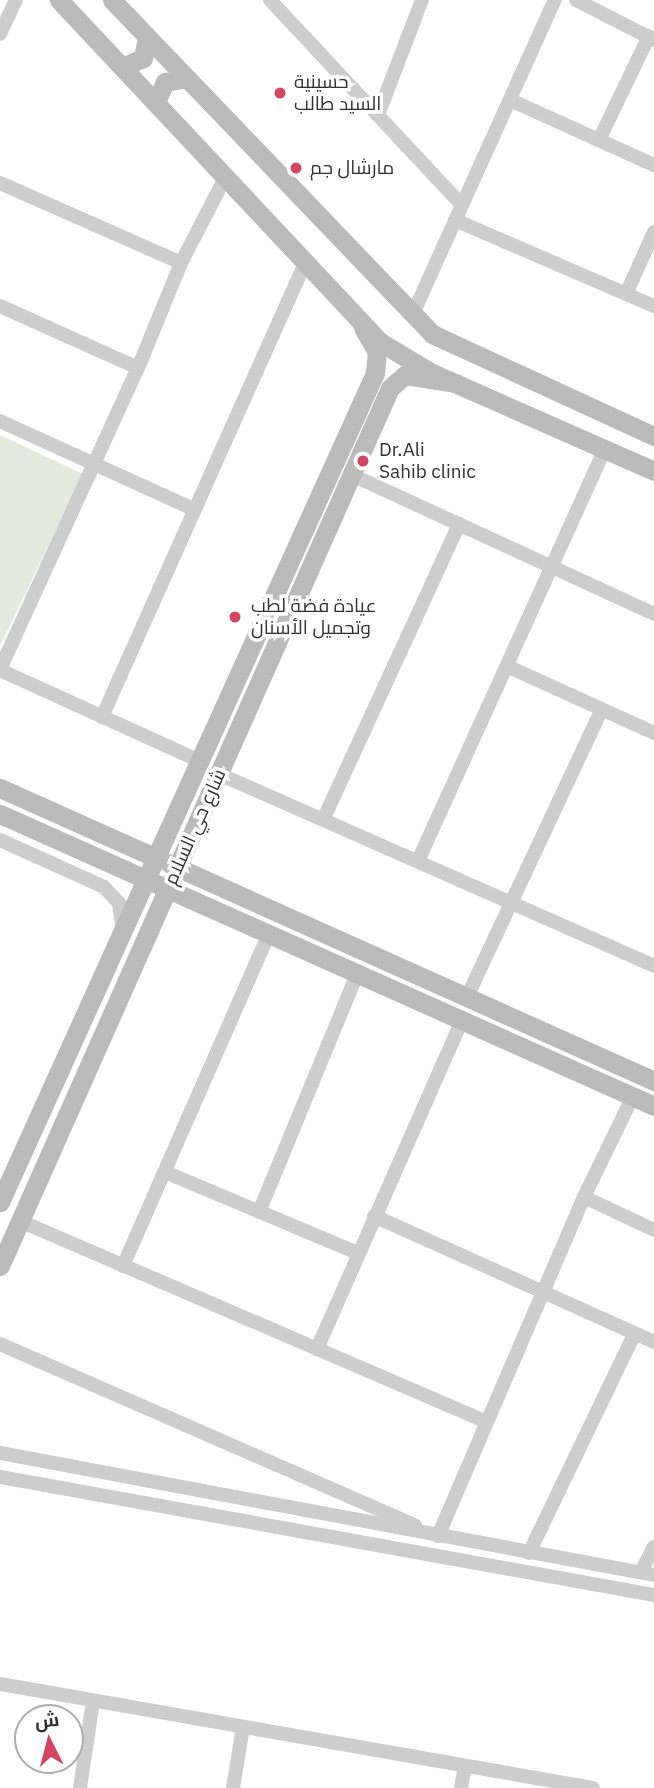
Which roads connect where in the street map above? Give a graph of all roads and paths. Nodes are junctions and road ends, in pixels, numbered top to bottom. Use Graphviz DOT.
graph roads {
  1 [pos="16,0"];
  2 [pos="58,0"];
  3 [pos="112,0"];
  4 [pos="270,0"];
  5 [pos="422,0"];
  6 [pos="555,0"];
  7 [pos="576,0"];
  8 [pos="0,34"];
  9 [pos="147,37"];
  10 [pos="651,38"];
  11 [pos="122,67"];
  12 [pos="187,79"];
  13 [pos="510,100"];
  14 [pos="156,102"];
  15 [pos="378,115"];
  16 [pos="599,140"];
  17 [pos="654,165"];
  18 [pos="226,176"];
  19 [pos="0,183"];
  20 [pos="462,205"];
  21 [pos="455,220"];
  22 [pos="654,232"];
  23 [pos="306,261"];
  24 [pos="181,263"];
  25 [pos="626,294"];
  26 [pos="0,306"];
  27 [pos="654,306"];
  28 [pos="412,316"];
  29 [pos="363,328"];
  30 [pos="138,368"];
  31 [pos="456,383"];
  32 [pos="356,416"];
  33 [pos="0,421"];
  34 [pos="374,426"];
  35 [pos="654,436"];
  36 [pos="605,449"];
  37 [pos="94,464"];
  38 [pos="654,471"];
  39 [pos="352,474"];
  40 [pos="195,509"];
  41 [pos="459,524"];
  42 [pos="552,566"];
  43 [pos="654,614"];
  44 [pos="507,666"];
  45 [pos="0,670"];
  46 [pos="602,709"];
  47 [pos="102,717"];
  48 [pos="654,733"];
  49 [pos="200,761"];
  50 [pos="219,774"];
  51 [pos="0,788"];
  52 [pos="0,814"];
  53 [pos="174,818"];
  54 [pos="323,820"];
  55 [pos="195,828"];
  56 [pos="0,840"];
  57 [pos="136,849"];
  58 [pos="156,858"];
  59 [pos="418,861"];
  60 [pos="123,869"];
  61 [pos="185,871"];
  62 [pos="146,880"];
  63 [pos="176,893"];
  64 [pos="510,902"];
  65 [pos="123,931"];
  66 [pos="269,934"];
  67 [pos="654,966"];
  68 [pos="357,974"];
  69 [pos="467,997"];
  70 [pos="462,1020"];
  71 [pos="654,1081"];
  72 [pos="633,1096"];
  73 [pos="654,1106"];
  74 [pos="164,1172"];
  75 [pos="584,1197"];
  76 [pos="0,1202"];
  77 [pos="259,1212"];
  78 [pos="374,1216"];
  79 [pos="20,1221"];
  80 [pos="654,1230"];
  81 [pos="358,1253"];
  82 [pos="0,1266"];
  83 [pos="124,1266"];
  84 [pos="543,1292"];
  85 [pos="635,1334"];
  86 [pos="654,1342"];
  87 [pos="0,1344"];
  88 [pos="317,1349"];
  89 [pos="487,1422"];
  90 [pos="0,1452"];
  91 [pos="0,1477"];
  92 [pos="438,1535"];
  93 [pos="654,1547"];
  94 [pos="529,1553"];
  95 [pos="648,1574"];
  96 [pos="654,1595"];
  97 [pos="0,1684"];
  98 [pos="93,1701"];
  99 [pos="243,1727"];
  100 [pos="465,1766"];
  101 [pos="583,1787"];
  102 [pos="80,1788"];
  103 [pos="233,1788"];
  104 [pos="461,1788"];
  1 -- 8 [label="street"];
  2 -- 11 [label="main road"];
  3 -- 9 [label="main road"];
  4 -- 15 [label="street"];
  5 -- 15 [label="street"];
  6 -- 13 [label="street"];
  7 -- 10 [label="street"];
  9 -- 11 [label="main road"];
  9 -- 12 [label="main road"];
  10 -- 16 [label="street"];
  11 -- 14 [label="main road"];
  12 -- 14 [label="main road"];
  12 -- 28 [label="main road"];
  13 -- 16 [label="street"];
  13 -- 20 [label="street"];
  14 -- 18 [label="main road"];
  15 -- 20 [label="street"];
  16 -- 17 [label="street"];
  18 -- 23 [label="main road"];
  18 -- 24 [label="street"];
  19 -- 24 [label="street"];
  20 -- 21 [label="street"];
  21 -- 25 [label="street"];
  21 -- 28 [label="street"];
  22 -- 25 [label="street"];
  23 -- 29 [label="main road"];
  23 -- 40 [label="street"];
  24 -- 30 [label="street"];
  25 -- 27 [label="street"];
  26 -- 30 [label="street"];
  28 -- 35 [label="main road"];
  29 -- 31 [label="main road"];
  29 -- 32 [label="main road"];
  30 -- 37 [label="street"];
  31 -- 34 [label="main road, شارع حي السلام"];
  31 -- 36 [label="main road"];
  32 -- 34 [label="main road"];
  32 -- 49 [label="main road"];
  33 -- 37 [label="street"];
  34 -- 39 [label="main road, شارع حي السلام"];
  36 -- 38 [label="main road"];
  36 -- 42 [label="street"];
  37 -- 40 [label="street"];
  37 -- 45 [label="street"];
  39 -- 41 [label="street"];
  39 -- 50 [label="main road, شارع حي السلام"];
  40 -- 47 [label="street"];
  41 -- 42 [label="street"];
  41 -- 54 [label="street"];
  42 -- 43 [label="street"];
  42 -- 44 [label="street"];
  44 -- 46 [label="street"];
  44 -- 59 [label="street"];
  45 -- 47 [label="street"];
  46 -- 48 [label="street"];
  46 -- 64 [label="street"];
  47 -- 49 [label="street"];
  49 -- 53 [label="main road"];
  50 -- 54 [label="street"];
  50 -- 55 [label="main road, شارع حي السلام"];
  51 -- 57 [label="main road"];
  52 -- 60 [label="main road"];
  53 -- 55 [label="main road"];
  53 -- 58 [label="main road"];
  54 -- 59 [label="street"];
  55 -- 61 [label="main road, شارع حي السلام"];
  56 -- 65 [label="street"];
  57 -- 58 [label="main road"];
  57 -- 60 [label="main road"];
  58 -- 61 [label="main road"];
  58 -- 62 [label="main road"];
  59 -- 64 [label="street"];
  60 -- 62 [label="main road"];
  61 -- 63 [label="main road, شارع حي السلام"];
  61 -- 69 [label="main road"];
  62 -- 63 [label="main road"];
  62 -- 65 [label="main road"];
  63 -- 66 [label="main road"];
  63 -- 79 [label="main road, شارع حي السلام"];
  64 -- 67 [label="street"];
  64 -- 69 [label="street"];
  65 -- 76 [label="main road"];
  66 -- 68 [label="main road"];
  66 -- 74 [label="street"];
  68 -- 70 [label="main road"];
  68 -- 77 [label="street"];
  69 -- 71 [label="main road"];
  70 -- 72 [label="main road"];
  70 -- 78 [label="street"];
  72 -- 73 [label="main road"];
  72 -- 75 [label="street"];
  74 -- 77 [label="street"];
  74 -- 83 [label="street"];
  75 -- 80 [label="street"];
  75 -- 84 [label="street"];
  77 -- 81 [label="street"];
  78 -- 81 [label="street"];
  78 -- 84 [label="street"];
  79 -- 82 [label="main road, شارع حي السلام"];
  79 -- 83 [label="street"];
  81 -- 88 [label="street"];
  83 -- 88 [label="street"];
  84 -- 85 [label="street"];
  84 -- 89 [label="street"];
  85 -- 86 [label="street"];
  85 -- 94 [label="street"];
  87 -- 92 [label="street"];
  88 -- 89 [label="street"];
  89 -- 92 [label="street"];
  90 -- 92 [label="street"];
  91 -- 96 [label="street"];
  92 -- 94 [label="street"];
  93 -- 95 [label="street"];
  94 -- 95 [label="street"];
  97 -- 98 [label="street"];
  98 -- 99 [label="street"];
  98 -- 102 [label="street"];
  99 -- 100 [label="street"];
  99 -- 103 [label="street"];
  100 -- 101 [label="street"];
  100 -- 104 [label="street"];
}
